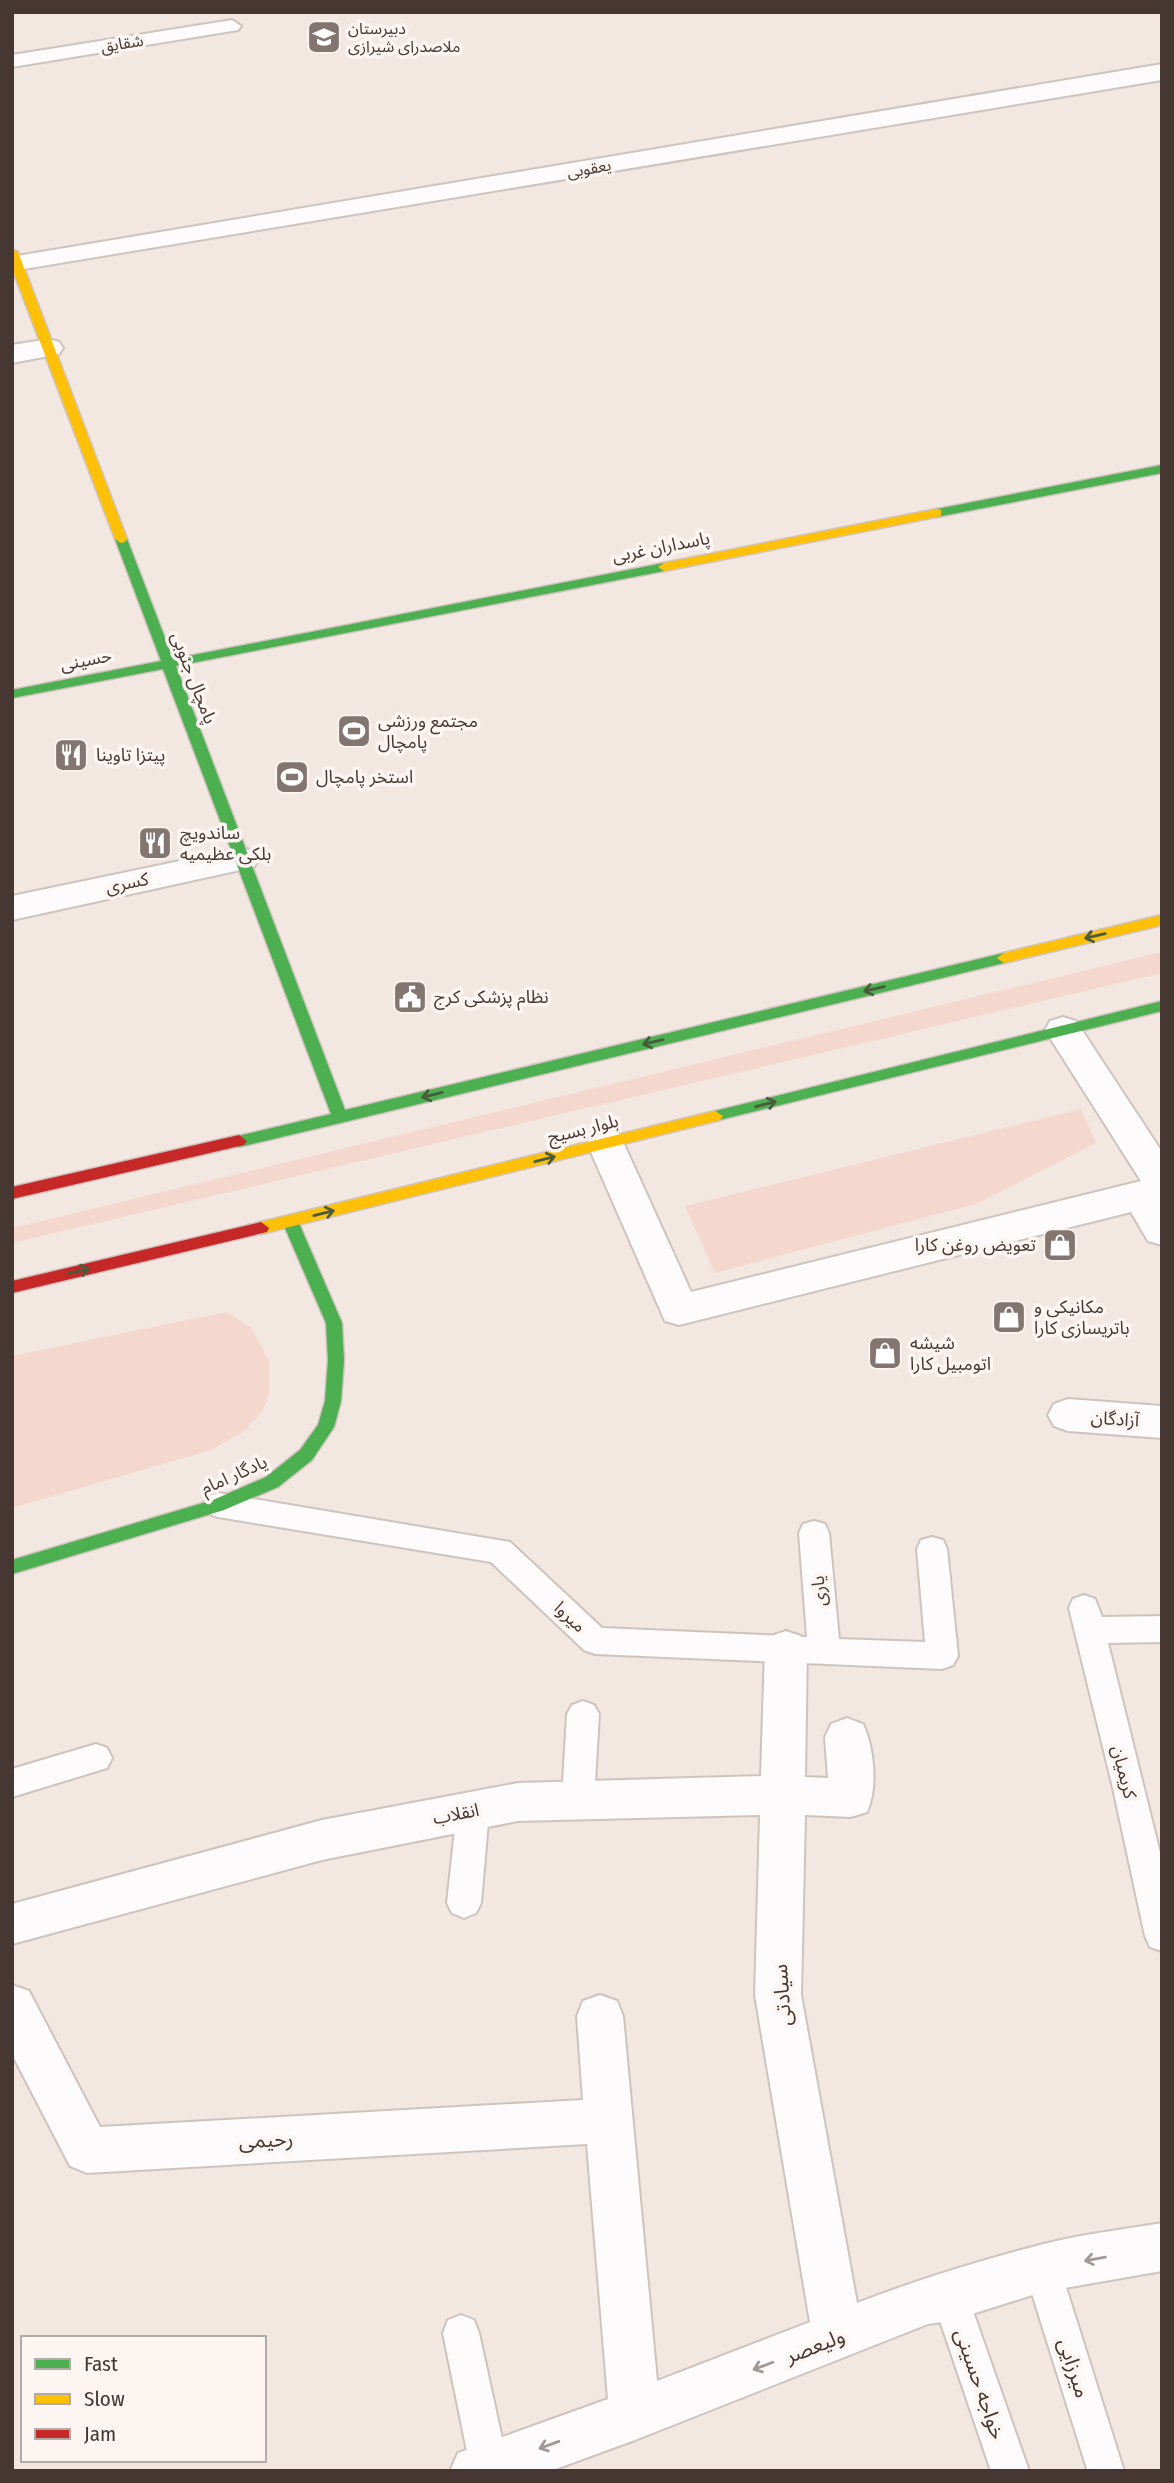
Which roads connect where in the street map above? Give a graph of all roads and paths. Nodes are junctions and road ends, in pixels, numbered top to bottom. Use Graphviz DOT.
graph roads {
  1 [pos="232,26"];
  2 [pos="12,61"];
  3 [pos="1162,72"];
  4 [pos="14,258"];
  5 [pos="49,348"];
  6 [pos="12,354"];
  7 [pos="1162,469"];
  8 [pos="168,663"];
  9 [pos="12,694"];
  10 [pos="242,859"];
  11 [pos="12,908"];
  12 [pos="1162,920"];
  13 [pos="1162,1006"];
  14 [pos="1063,1030"];
  15 [pos="340,1118"];
  16 [pos="606,1143"];
  17 [pos="1155,1190"];
  18 [pos="12,1193"];
  19 [pos="290,1221"];
  20 [pos="1162,1231"];
  21 [pos="12,1287"];
  22 [pos="1068,1415"];
  23 [pos="1162,1422"];
  24 [pos="218,1505"];
  25 [pos="814,1533"];
  26 [pos="932,1549"];
  27 [pos="12,1566"];
  28 [pos="1162,1629"];
  29 [pos="805,1649"];
  30 [pos="583,1714"];
  31 [pos="847,1737"];
  32 [pos="96,1758"];
  33 [pos="12,1783"];
  34 [pos="782,1795"];
  35 [pos="578,1800"];
  36 [pos="473,1811"];
  37 [pos="1152,1847"];
  38 [pos="464,1903"];
  39 [pos="12,1924"];
  40 [pos="1162,1936"];
  41 [pos="12,2006"];
  42 [pos="600,2016"];
  43 [pos="608,2121"];
  44 [pos="1162,2247"];
  45 [pos="1042,2268"];
  46 [pos="950,2297"];
  47 [pos="461,2333"];
  48 [pos="838,2337"];
  49 [pos="635,2415"];
  50 [pos="482,2469"];
  51 [pos="1106,2469"];
  52 [pos="1010,2471"];
  1 -- 2 [label="lane, شقایق"];
  3 -- 4 [label="street, یعقوبی"];
  4 -- 5 [label="street, پامچال جنوبی"];
  5 -- 6 [label="street"];
  5 -- 8 [label="street, پامچال جنوبی"];
  7 -- 8 [label="street, پاسداران غربی"];
  8 -- 9 [label="street, حسینی"];
  8 -- 10 [label="street, پامچال جنوبی"];
  10 -- 11 [label="street, کسری"];
  10 -- 15 [label="street, پامچال جنوبی"];
  12 -- 15 [label="street, one-way"];
  13 -- 14 [label="street, بلوار بسیج"];
  16 -- 14 [label="street, بلوار بسیج, one-way"];
  14 -- 17 [label="street"];
  15 -- 18 [label="street"];
  16 -- 17 [label="street"];
  19 -- 16 [label="street, بلوار بسیج, one-way"];
  17 -- 20 [label="street"];
  21 -- 19 [label="street, بلوار بسیج, one-way"];
  19 -- 24 [label="street, یادگار امام"];
  22 -- 23 [label="street, آزادگان"];
  24 -- 27 [label="street, یادگار امام"];
  24 -- 29 [label="lane, میروا"];
  25 -- 29 [label="lane, یاری"];
  26 -- 29 [label="lane, میروا"];
  28 -- 37 [label="lane, کریمیان"];
  29 -- 34 [label="street, سیادتی"];
  30 -- 35 [label="lane"];
  31 -- 34 [label="street, انقلاب"];
  32 -- 33 [label="lane"];
  34 -- 35 [label="street, انقلاب"];
  34 -- 48 [label="street, سیادتی"];
  35 -- 36 [label="street, انقلاب"];
  36 -- 38 [label="lane"];
  36 -- 39 [label="street, انقلاب"];
  37 -- 40 [label="lane, کریمیان"];
  41 -- 43 [label="street, رحیمی"];
  42 -- 43 [label="street"];
  43 -- 49 [label="street"];
  44 -- 45 [label="street, ولیعصر, one-way"];
  45 -- 46 [label="street, ولیعصر"];
  45 -- 51 [label="lane, میرزایی"];
  46 -- 48 [label="street, ولیعصر"];
  46 -- 52 [label="lane, خواجه حسینی"];
  47 -- 50 [label="lane"];
  48 -- 49 [label="street, ولیعصر, one-way"];
  49 -- 50 [label="street, ولیعصر, one-way"];
}
